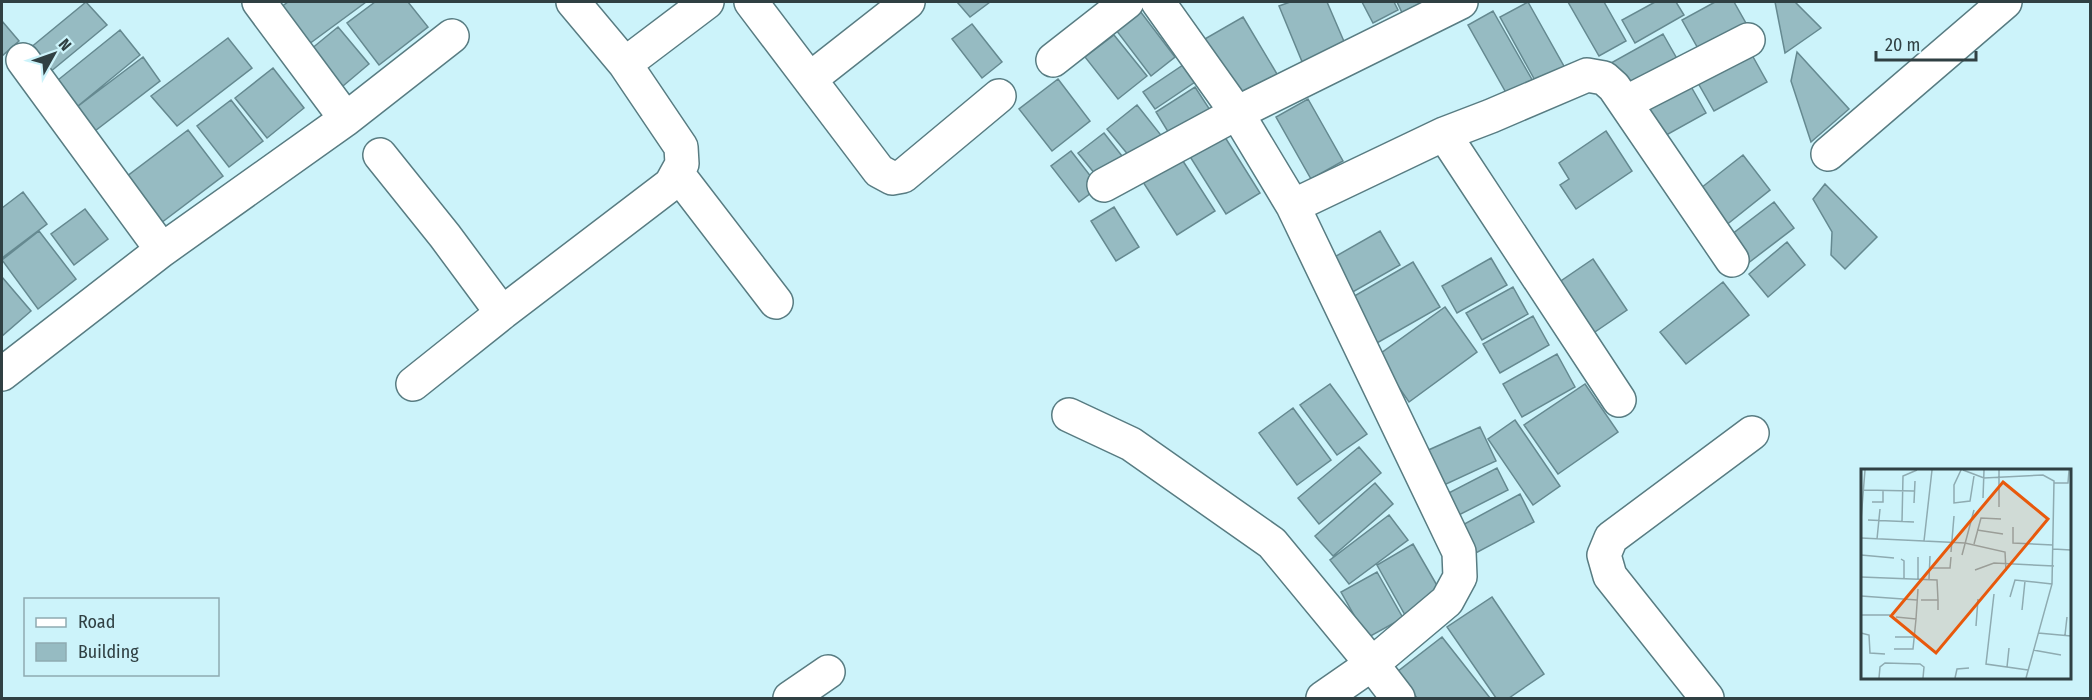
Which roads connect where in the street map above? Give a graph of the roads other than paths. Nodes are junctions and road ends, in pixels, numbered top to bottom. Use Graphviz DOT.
graph roads {
  1 [pos="259,2"];
  2 [pos="573,2"];
  3 [pos="707,2"];
  4 [pos="751,2"];
  5 [pos="908,2"];
  6 [pos="1127,2"];
  7 [pos="1158,2"];
  8 [pos="1461,2"];
  9 [pos="2005,2"];
  10 [pos="452,36"];
  11 [pos="1748,40"];
  12 [pos="23,60"];
  13 [pos="1053,60"];
  14 [pos="625,64"];
  15 [pos="810,79"];
  16 [pos="999,96"];
  17 [pos="1625,104"];
  18 [pos="1237,113"];
  19 [pos="346,119"];
  20 [pos="1444,134"];
  21 [pos="1828,154"];
  22 [pos="380,155"];
  23 [pos="677,172"];
  24 [pos="1104,185"];
  25 [pos="1293,206"];
  26 [pos="162,250"];
  27 [pos="1732,260"];
  28 [pos="776,302"];
  29 [pos="502,313"];
  30 [pos="2,374"];
  31 [pos="413,384"];
  32 [pos="1619,400"];
  33 [pos="1069,415"];
  34 [pos="1752,433"];
  35 [pos="1372,664"];
  36 [pos="828,672"];
  37 [pos="790,699"];
  38 [pos="1323,699"];
  39 [pos="1398,699"];
  40 [pos="1707,699"];
  1 -- 19 [label="street"];
  2 -- 14 [label="street"];
  3 -- 14 [label="street"];
  4 -- 15 [label="street"];
  5 -- 15 [label="street"];
  6 -- 13 [label="street"];
  7 -- 18 [label="street"];
  8 -- 18 [label="street"];
  9 -- 21 [label="street"];
  10 -- 19 [label="street"];
  11 -- 17 [label="street"];
  12 -- 26 [label="street"];
  14 -- 23 [label="street"];
  15 -- 16 [label="street"];
  17 -- 20 [label="street"];
  17 -- 27 [label="street"];
  18 -- 24 [label="street"];
  18 -- 25 [label="street"];
  19 -- 26 [label="street"];
  20 -- 25 [label="street"];
  20 -- 32 [label="street"];
  22 -- 29 [label="street"];
  23 -- 28 [label="street"];
  23 -- 29 [label="street"];
  25 -- 35 [label="street"];
  26 -- 30 [label="street"];
  29 -- 31 [label="street"];
  33 -- 35 [label="street"];
  34 -- 40 [label="street"];
  35 -- 38 [label="street"];
  35 -- 39 [label="street"];
  36 -- 37 [label="street"];
}
